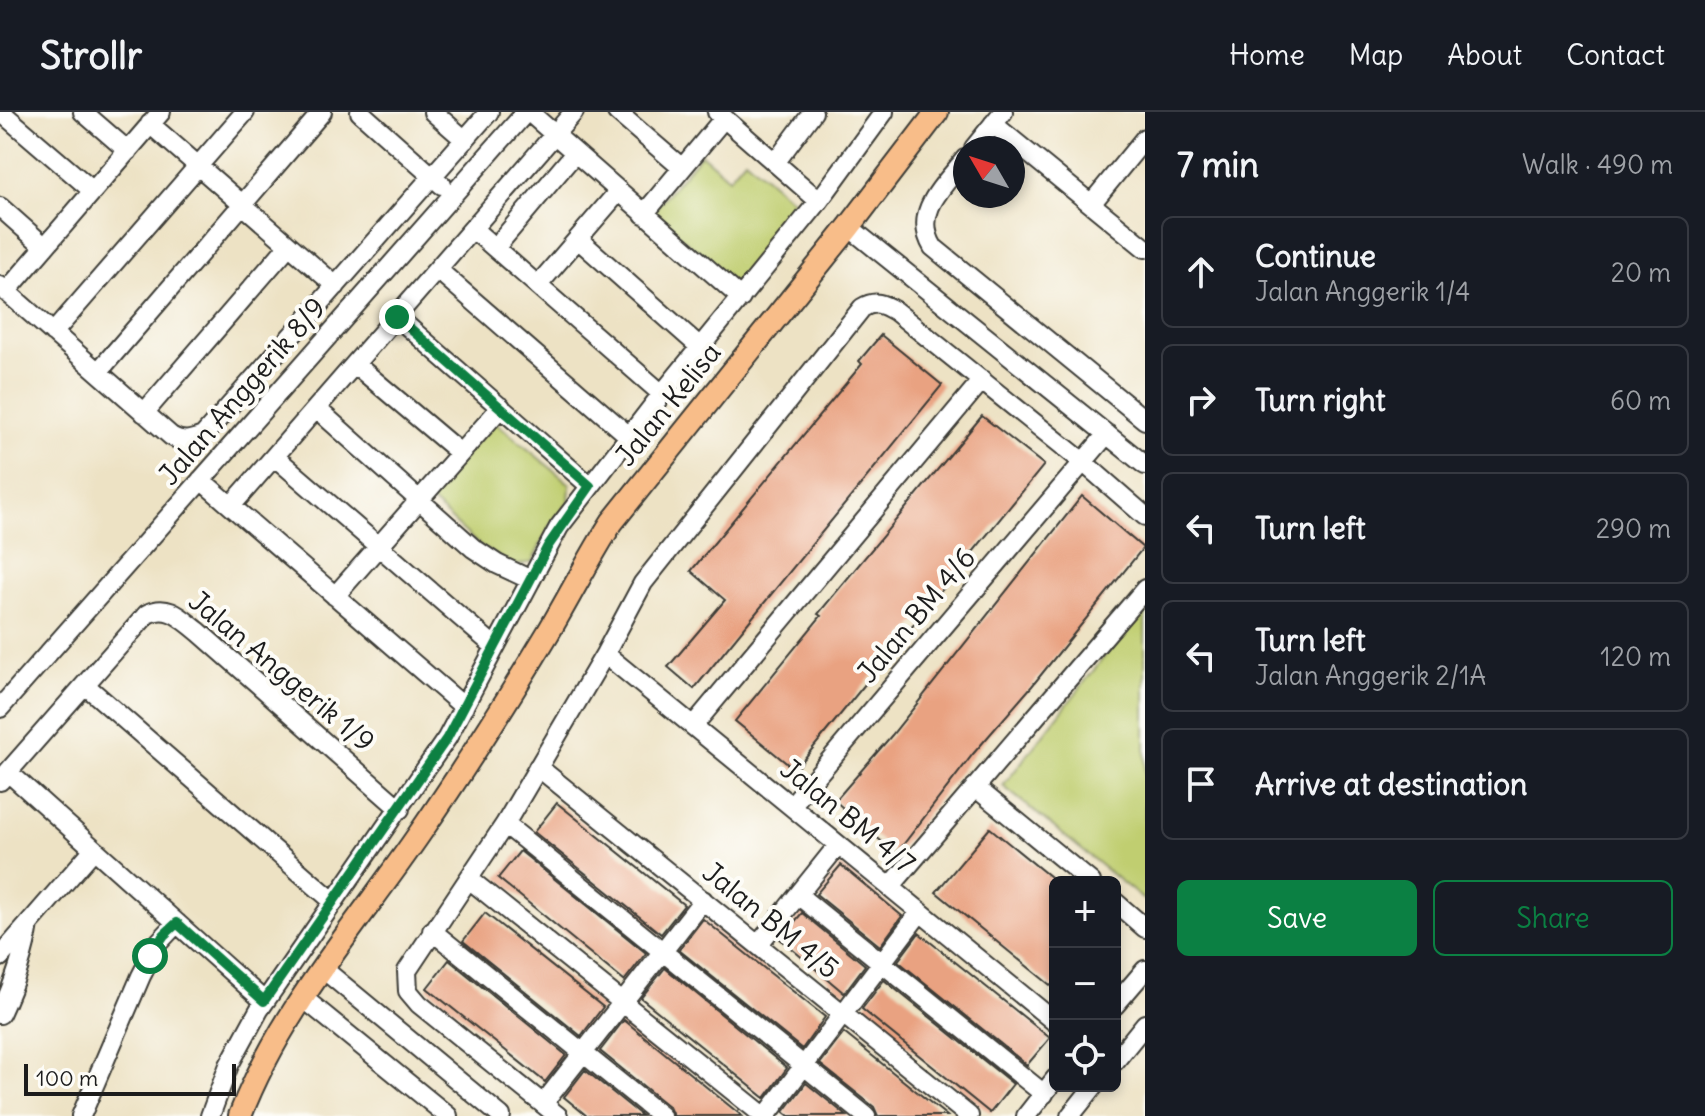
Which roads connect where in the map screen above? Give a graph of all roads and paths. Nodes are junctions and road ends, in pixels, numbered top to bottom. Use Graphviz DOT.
graph roads {
  1 [pos="1,112"];
  2 [pos="83,112"];
  3 [pos="245,112"];
  4 [pos="322,112"];
  5 [pos="360,112"];
  6 [pos="433,112"];
  7 [pos="489,112"];
  8 [pos="528,112"];
  9 [pos="574,112"];
  10 [pos="617,112"];
  11 [pos="884,112"];
  12 [pos="937,112"];
  13 [pos="809,114"];
  14 [pos="720,115"];
  15 [pos="156,118"];
  16 [pos="998,118"];
  17 [pos="554,135"];
  18 [pos="984,136"];
  19 [pos="1145,138"];
  20 [pos="465,140"];
  21 [pos="128,151"];
  22 [pos="575,153"];
  23 [pos="775,163"];
  24 [pos="199,166"];
  25 [pos="682,168"];
  26 [pos="953,175"];
  27 [pos="433,178"];
  28 [pos="93,191"];
  29 [pos="619,191"];
  30 [pos="453,195"];
  31 [pos="819,201"];
  32 [pos="242,204"];
  33 [pos="1091,204"];
  34 [pos="0,207"];
  35 [pos="644,214"];
  36 [pos="849,227"];
  37 [pos="473,229"];
  38 [pos="578,239"];
  39 [pos="289,245"];
  40 [pos="45,247"];
  41 [pos="495,248"];
  42 [pos="1145,248"];
  43 [pos="438,270"];
  44 [pos="538,285"];
  45 [pos="336,286"];
  46 [pos="3,289"];
  47 [pos="741,298"];
  48 [pos="397,317"];
  49 [pos="53,333"];
  50 [pos="700,347"];
  51 [pos="356,365"];
  52 [pos="98,372"];
  53 [pos="982,380"];
  54 [pos="662,394"];
  55 [pos="501,407"];
  56 [pos="317,409"];
  57 [pos="144,413"];
  58 [pos="1145,420"];
  59 [pos="1107,434"];
  60 [pos="630,437"];
  61 [pos="460,453"];
  62 [pos="275,457"];
  63 [pos="1083,462"];
  64 [pos="1145,465"];
  65 [pos="201,480"];
  66 [pos="590,486"];
  67 [pos="421,500"];
  68 [pos="231,506"];
  69 [pos="1145,516"];
  70 [pos="380,548"];
  71 [pos="531,580"];
  72 [pos="1145,589"];
  73 [pos="335,596"];
  74 [pos="494,646"];
  75 [pos="605,654"];
  76 [pos="85,685"];
  77 [pos="464,707"];
  78 [pos="0,708"];
  79 [pos="693,726"];
  80 [pos="538,767"];
  81 [pos="4,777"];
  82 [pos="975,787"];
  83 [pos="791,806"];
  84 [pos="400,809"];
  85 [pos="505,824"];
  86 [pos="838,845"];
  87 [pos="94,849"];
  88 [pos="1084,876"];
  89 [pos="469,879"];
  90 [pos="890,887"];
  91 [pos="798,895"];
  92 [pos="703,900"];
  93 [pos="334,902"];
  94 [pos="1121,907"];
  95 [pos="920,912"];
  96 [pos="177,923"];
  97 [pos="29,924"];
  98 [pos="1142,925"];
  99 [pos="432,931"];
  100 [pos="758,945"];
  101 [pos="662,952"];
  102 [pos="0,957"];
  103 [pos="882,963"];
  104 [pos="322,968"];
  105 [pos="1145,970"];
  106 [pos="302,997"];
  107 [pos="1121,998"];
  108 [pos="264,1001"];
  109 [pos="623,1002"];
  110 [pos="0,1014"];
  111 [pos="843,1014"];
  112 [pos="1053,1020"];
  113 [pos="1145,1024"];
  114 [pos="583,1053"];
  115 [pos="1121,1054"];
  116 [pos="803,1066"];
  117 [pos="1049,1086"];
  118 [pos="1089,1092"];
  119 [pos="550,1110"];
  120 [pos="81,1116"];
  121 [pos="210,1116"];
  122 [pos="240,1116"];
  123 [pos="448,1116"];
  124 [pos="501,1116"];
  125 [pos="661,1116"];
  126 [pos="765,1116"];
  127 [pos="866,1116"];
  128 [pos="969,1116"];
  129 [pos="1026,1116"];
  130 [pos="1070,1116"];
  1 -- 28 [label="street"];
  2 -- 21 [label="street"];
  3 -- 24 [label="street"];
  4 -- 32 [label="street"];
  5 -- 27 [label="street"];
  6 -- 20 [label="street"];
  7 -- 20 [label="street"];
  8 -- 17 [label="street"];
  8 -- 30 [label="street, Jalan Anggerik 8/9"];
  9 -- 17 [label="street"];
  10 -- 25 [label="street"];
  11 -- 31 [label="street"];
  12 -- 36 [label="main road, Jalan Kelisa"];
  13 -- 23 [label="street"];
  14 -- 23 [label="street"];
  14 -- 25 [label="street"];
  15 -- 21 [label="street"];
  15 -- 24 [label="street"];
  16 -- 18 [label="street"];
  16 -- 33 [label="street"];
  17 -- 22 [label="street"];
  17 -- 37 [label="street"];
  19 -- 33 [label="street"];
  20 -- 27 [label="street"];
  21 -- 28 [label="street"];
  22 -- 29 [label="street"];
  22 -- 41 [label="street"];
  23 -- 31 [label="street"];
  24 -- 32 [label="street"];
  24 -- 49 [label="street"];
  25 -- 35 [label="street"];
  26 -- 58 [label="street"];
  27 -- 30 [label="street"];
  27 -- 45 [label="street"];
  28 -- 40 [label="street"];
  29 -- 35 [label="street"];
  29 -- 38 [label="street"];
  30 -- 65 [label="street, Jalan Anggerik 8/9"];
  31 -- 47 [label="street"];
  32 -- 39 [label="street"];
  32 -- 52 [label="street"];
  33 -- 42 [label="street"];
  34 -- 40 [label="street"];
  35 -- 47 [label="street"];
  36 -- 59 [label="street"];
  36 -- 104 [label="main road, Jalan Kelisa"];
  37 -- 41 [label="street"];
  37 -- 43 [label="street"];
  38 -- 44 [label="street"];
  38 -- 50 [label="street"];
  39 -- 45 [label="street"];
  39 -- 57 [label="street"];
  40 -- 46 [label="street"];
  41 -- 44 [label="street"];
  43 -- 48 [label="street"];
  43 -- 60 [label="street"];
  44 -- 54 [label="street"];
  45 -- 57 [label="street"];
  46 -- 49 [label="street"];
  47 -- 50 [label="street"];
  48 -- 51 [label="street"];
  48 -- 55 [label="street"];
  49 -- 52 [label="street"];
  50 -- 54 [label="street"];
  51 -- 56 [label="street"];
  51 -- 61 [label="street"];
  52 -- 57 [label="street"];
  53 -- 63 [label="street"];
  53 -- 75 [label="street"];
  53 -- 79 [label="street"];
  54 -- 60 [label="street"];
  55 -- 61 [label="street"];
  55 -- 66 [label="street"];
  56 -- 62 [label="street"];
  56 -- 67 [label="street"];
  59 -- 63 [label="street, Jalan BM 4/6"];
  59 -- 64 [label="street"];
  60 -- 66 [label="street"];
  61 -- 67 [label="street"];
  62 -- 68 [label="street"];
  62 -- 70 [label="street"];
  63 -- 69 [label="street"];
  63 -- 83 [label="street, Jalan BM 4/6"];
  65 -- 68 [label="street"];
  65 -- 78 [label="street, Jalan Anggerik 8/9"];
  66 -- 71 [label="street"];
  67 -- 70 [label="street"];
  67 -- 71 [label="street"];
  68 -- 73 [label="street"];
  70 -- 73 [label="street"];
  70 -- 74 [label="street"];
  71 -- 74 [label="street"];
  72 -- 82 [label="street"];
  73 -- 77 [label="street"];
  74 -- 77 [label="street"];
  75 -- 79 [label="street, Jalan BM 4/7"];
  75 -- 80 [label="street"];
  76 -- 81 [label="street, Jalan Anggerik 1/9"];
  76 -- 84 [label="street, Jalan Anggerik 1/9"];
  76 -- 93 [label="street"];
  77 -- 84 [label="street"];
  79 -- 83 [label="street, Jalan BM 4/7"];
  80 -- 85 [label="street"];
  80 -- 92 [label="street, Jalan BM 4/5"];
  81 -- 87 [label="street"];
  82 -- 88 [label="street"];
  82 -- 90 [label="street"];
  83 -- 86 [label="street, Jalan BM 4/7"];
  84 -- 93 [label="street"];
  85 -- 89 [label="street"];
  85 -- 101 [label="street"];
  86 -- 90 [label="street, Jalan BM 4/7"];
  86 -- 91 [label="street"];
  87 -- 96 [label="street"];
  87 -- 97 [label="street"];
  89 -- 99 [label="street"];
  89 -- 109 [label="street"];
  90 -- 95 [label="street, Jalan BM 4/7"];
  91 -- 100 [label="street"];
  91 -- 103 [label="street"];
  92 -- 100 [label="street, Jalan BM 4/5"];
  92 -- 101 [label="street"];
  93 -- 108 [label="street"];
  94 -- 98 [label="street"];
  95 -- 103 [label="street"];
  95 -- 112 [label="street, Jalan BM 4/7"];
  96 -- 108 [label="street"];
  96 -- 120 [label="street"];
  97 -- 102 [label="street"];
  97 -- 110 [label="street"];
  99 -- 114 [label="street"];
  99 -- 119 [label="street"];
  100 -- 111 [label="street, Jalan BM 4/5"];
  101 -- 109 [label="street"];
  101 -- 116 [label="street"];
  103 -- 111 [label="street"];
  103 -- 117 [label="street"];
  104 -- 106 [label="main road, Jalan Kelisa"];
  104 -- 124 [label="street"];
  105 -- 107 [label="street"];
  106 -- 122 [label="main road, Jalan Kelisa"];
  106 -- 123 [label="street"];
  108 -- 121 [label="street"];
  109 -- 114 [label="street"];
  109 -- 126 [label="street"];
  111 -- 116 [label="street"];
  111 -- 128 [label="street, Jalan BM 4/5"];
  113 -- 115 [label="street"];
  114 -- 119 [label="street"];
  114 -- 125 [label="street"];
  116 -- 126 [label="street"];
  116 -- 127 [label="street"];
  117 -- 129 [label="street"];
  118 -- 130 [label="street"];
}
